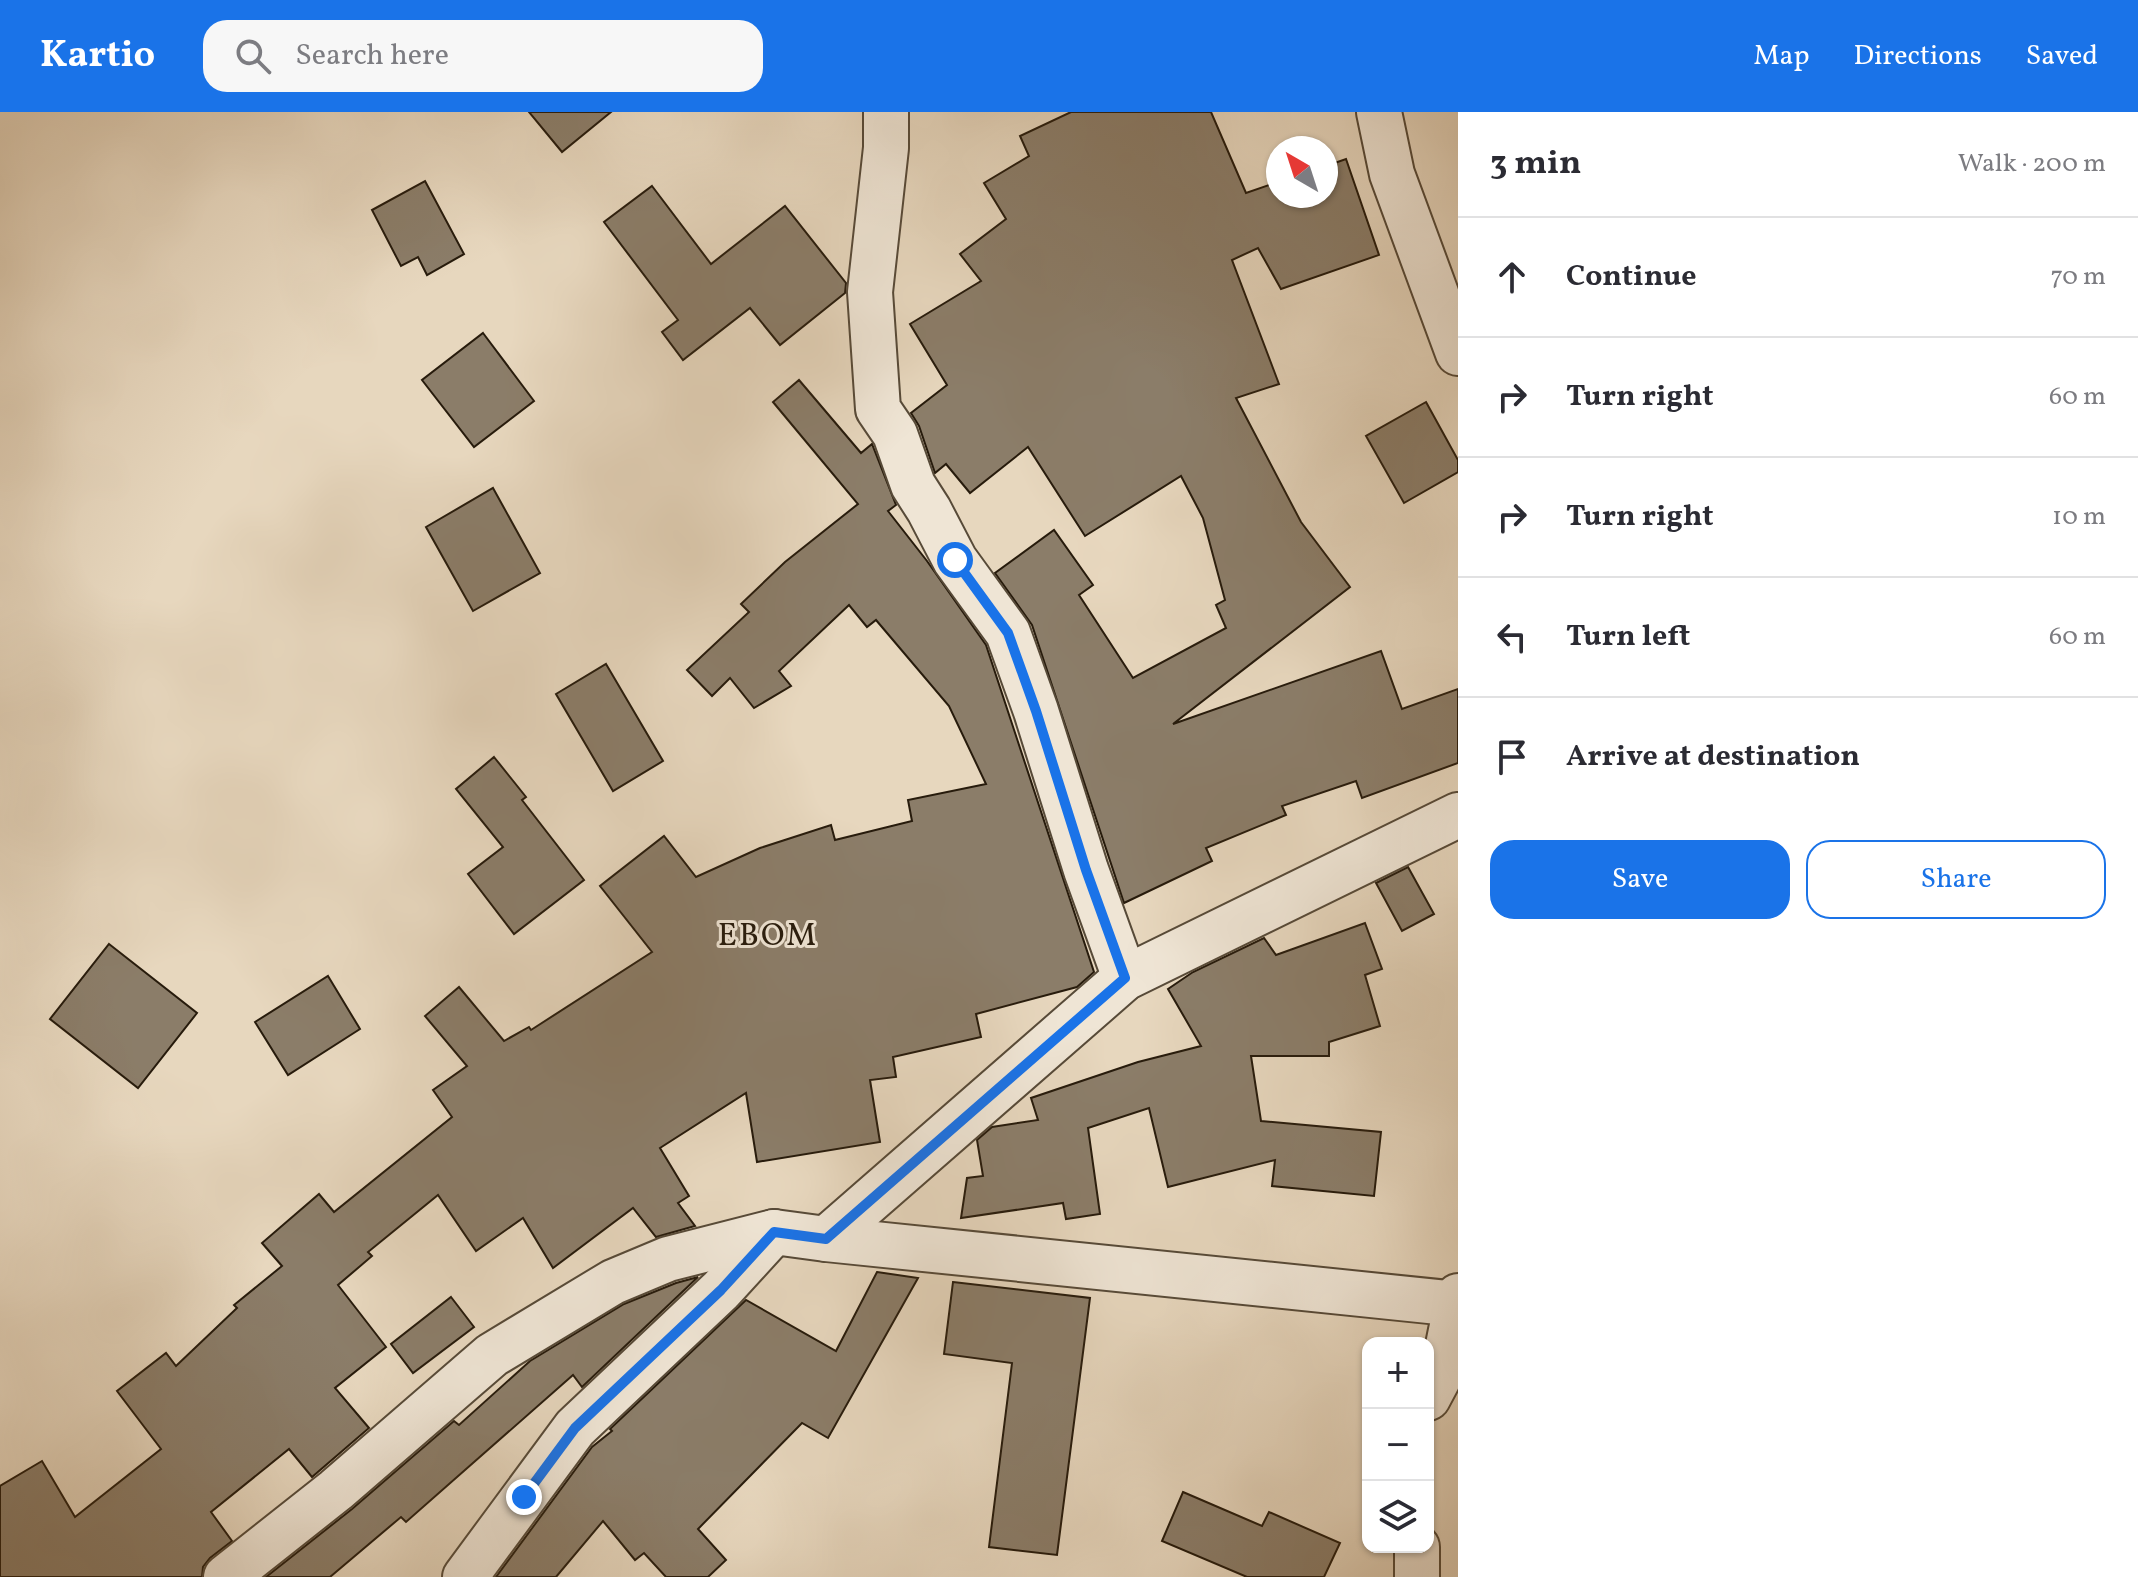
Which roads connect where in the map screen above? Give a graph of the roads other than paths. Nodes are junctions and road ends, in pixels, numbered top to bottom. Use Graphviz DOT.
graph roads {
  1 [pos="886,112"];
  2 [pos="1379,112"];
  3 [pos="1458,353"];
  4 [pos="1458,815"];
  5 [pos="1125,978"];
  6 [pos="774,1232"];
  7 [pos="826,1239"];
  8 [pos="1458,1301"];
  9 [pos="1434,1387"];
  10 [pos="1418,1553"];
  11 [pos="226,1577"];
  12 [pos="465,1577"];
  13 [pos="1417,1577"];
  1 -- 5 [label="street"];
  2 -- 3 [label="street"];
  4 -- 5 [label="street"];
  5 -- 7 [label="street"];
  6 -- 7 [label="street"];
  6 -- 11 [label="street"];
  6 -- 12 [label="street"];
  7 -- 8 [label="street"];
  8 -- 9 [label="street"];
  10 -- 13 [label="street"];
}
